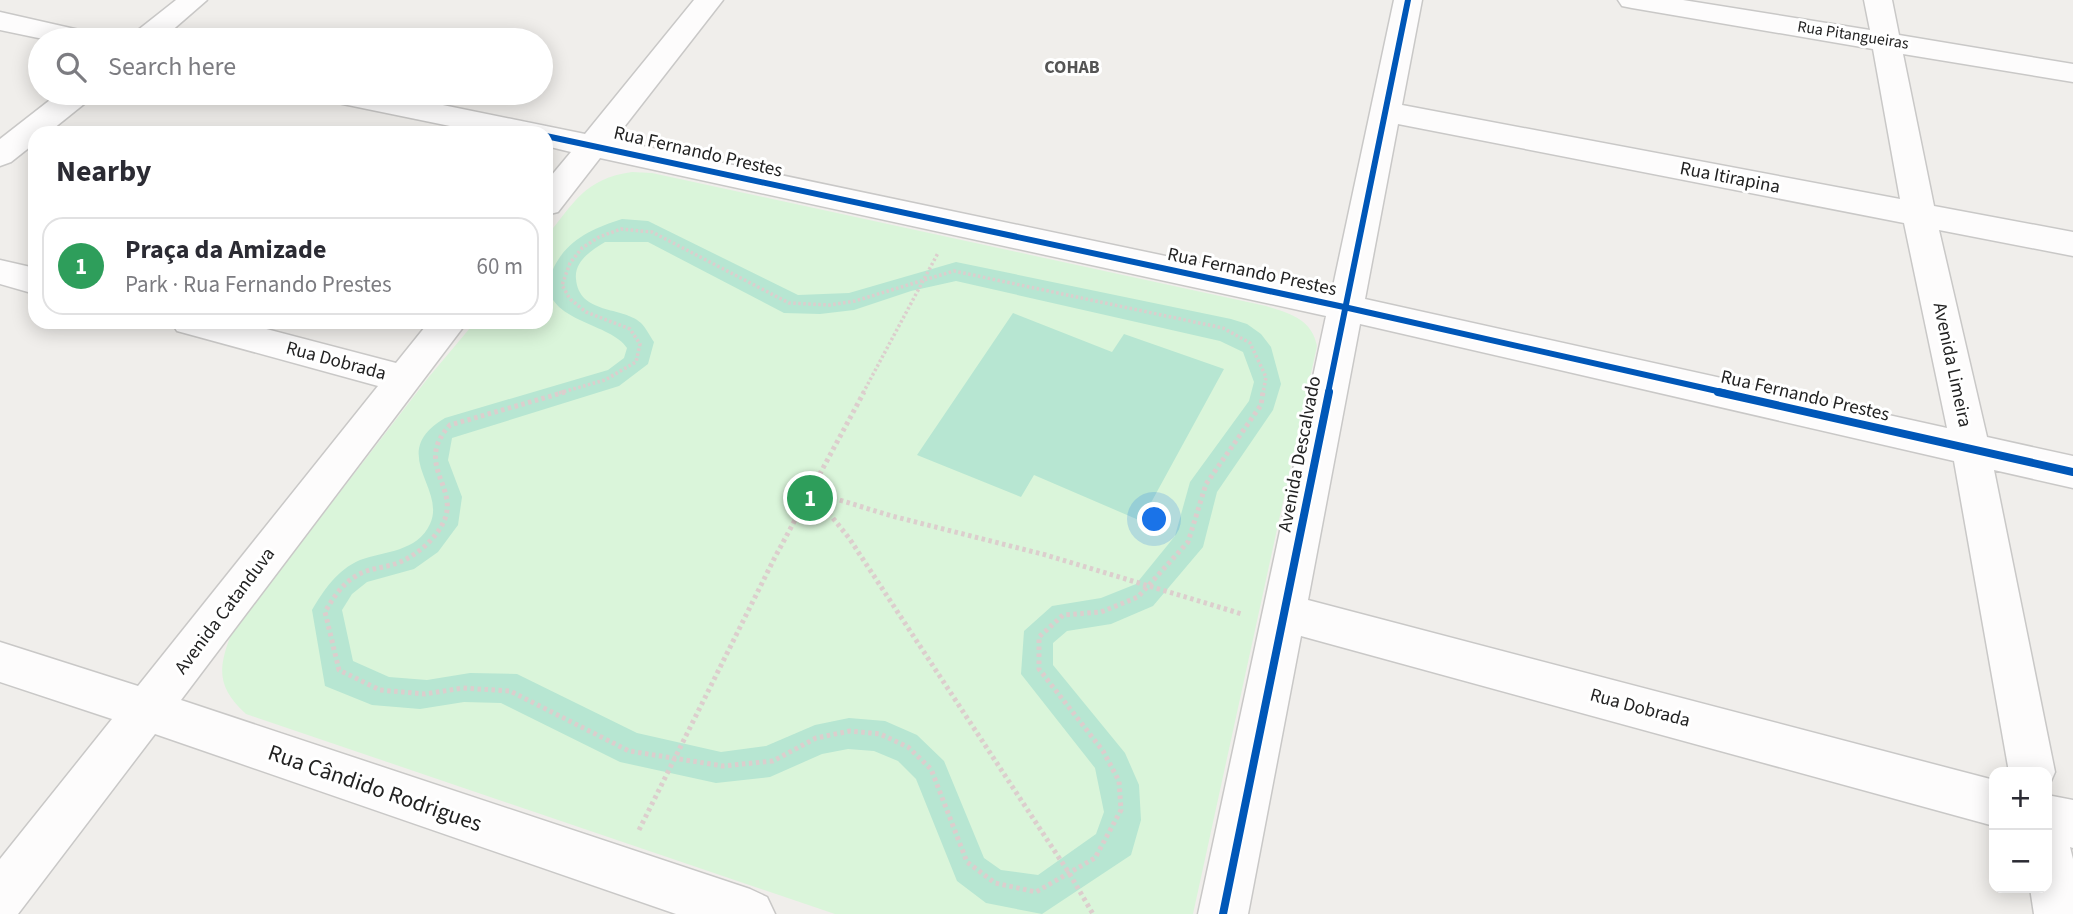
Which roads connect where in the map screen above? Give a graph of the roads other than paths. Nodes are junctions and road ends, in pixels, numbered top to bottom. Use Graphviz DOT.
graph roads {
  1 [pos="192,0"];
  2 [pos="709,0"];
  3 [pos="1409,0"];
  4 [pos="1632,0"];
  5 [pos="1878,0"];
  6 [pos="0,21"];
  7 [pos="32,28"];
  8 [pos="158,28"];
  9 [pos="1885,40"];
  10 [pos="2073,73"];
  11 [pos="63,105"];
  12 [pos="396,105"];
  13 [pos="1387,113"];
  14 [pos="36,126"];
  15 [pos="499,126"];
  16 [pos="28,133"];
  17 [pos="553,137"];
  18 [pos="594,146"];
  19 [pos="0,155"];
  20 [pos="553,196"];
  21 [pos="1919,214"];
  22 [pos="2073,244"];
  23 [pos="0,272"];
  24 [pos="28,279"];
  25 [pos="1344,307"];
  26 [pos="215,329"];
  27 [pos="443,329"];
  28 [pos="403,379"];
  29 [pos="1971,450"];
  30 [pos="2073,472"];
  31 [pos="1284,620"];
  32 [pos="0,662"];
  33 [pos="149,710"];
  34 [pos="2031,767"];
  35 [pos="1989,802"];
  36 [pos="2052,819"];
  37 [pos="2073,824"];
  38 [pos="2052,876"];
  39 [pos="0,898"];
  40 [pos="750,914"];
  41 [pos="1223,914"];
  42 [pos="2059,914"];
  1 -- 8 [label="street"];
  2 -- 18 [label="street"];
  3 -- 13 [label="street, Avenida Descalvado"];
  4 -- 9 [label="street, Rua Pitangueiras"];
  5 -- 9 [label="street, Avenida Limeira"];
  6 -- 7 [label="street"];
  9 -- 10 [label="street, Rua Pitangueiras"];
  9 -- 21 [label="street, Avenida Limeira"];
  11 -- 14 [label="street"];
  12 -- 15 [label="street"];
  13 -- 21 [label="street, Rua Itirapina"];
  13 -- 25 [label="street, Avenida Descalvado"];
  16 -- 19 [label="street"];
  17 -- 18 [label="street, Rua Fernando Prestes"];
  18 -- 20 [label="street"];
  18 -- 25 [label="street, Rua Fernando Prestes"];
  21 -- 22 [label="street, Rua Itirapina"];
  21 -- 29 [label="street, Avenida Limeira"];
  23 -- 24 [label="street"];
  25 -- 29 [label="street, Rua Fernando Prestes"];
  25 -- 31 [label="street, Avenida Descalvado"];
  26 -- 28 [label="street, Rua Dobrada"];
  27 -- 28 [label="street, Avenida Catanduva"];
  28 -- 33 [label="street, Avenida Catanduva"];
  29 -- 30 [label="street, Rua Fernando Prestes"];
  29 -- 34 [label="street, Avenida Limeira"];
  31 -- 35 [label="street, Rua Dobrada"];
  31 -- 41 [label="street, Avenida Descalvado"];
  32 -- 33 [label="street, Rua Cândido Rodrigues"];
  33 -- 39 [label="street, Avenida Catanduva"];
  33 -- 40 [label="street, Rua Cândido Rodrigues"];
  36 -- 37 [label="street"];
  38 -- 42 [label="street"];
}
